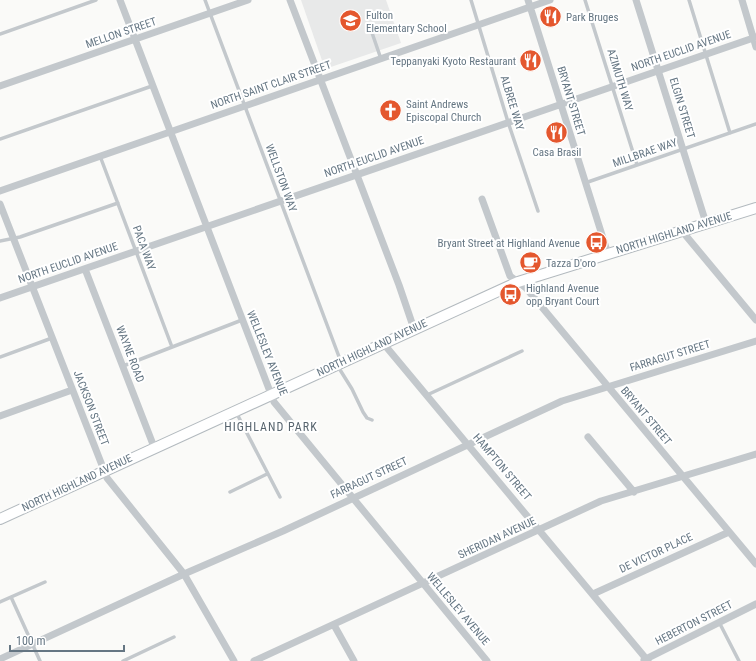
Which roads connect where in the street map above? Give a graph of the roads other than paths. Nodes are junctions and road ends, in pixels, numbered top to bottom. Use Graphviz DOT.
graph roads {
  1 [pos="96,0"];
  2 [pos="120,0"];
  3 [pos="205,0"];
  4 [pos="248,0"];
  5 [pos="290,0"];
  6 [pos="471,0"];
  7 [pos="550,0"];
  8 [pos="585,0"];
  9 [pos="636,0"];
  10 [pos="689,0"];
  11 [pos="742,0"];
  12 [pos="529,3"];
  13 [pos="210,13"];
  14 [pos="369,24"];
  15 [pos="479,25"];
  16 [pos="0,34"];
  17 [pos="755,37"];
  18 [pos="135,39"];
  19 [pos="756,47"];
  20 [pos="706,54"];
  21 [pos="381,59"];
  22 [pos="658,70"];
  23 [pos="320,80"];
  24 [pos="0,86"];
  25 [pos="152,86"];
  26 [pos="612,86"];
  27 [pos="561,104"];
  28 [pos="245,106"];
  29 [pos="508,122"];
  30 [pos="756,124"];
  31 [pos="170,132"];
  32 [pos="730,133"];
  33 [pos="0,139"];
  34 [pos="683,149"];
  35 [pos="100,156"];
  36 [pos="637,165"];
  37 [pos="356,175"];
  38 [pos="585,183"];
  39 [pos="0,191"];
  40 [pos="482,199"];
  41 [pos="280,201"];
  42 [pos="118,203"];
  43 [pos="0,204"];
  44 [pos="756,208"];
  45 [pos="538,211"];
  46 [pos="706,223"];
  47 [pos="206,226"];
  48 [pos="682,231"];
  49 [pos="13,238"];
  50 [pos="0,241"];
  51 [pos="136,251"];
  52 [pos="608,254"];
  53 [pos="85,269"];
  54 [pos="518,282"];
  55 [pos="32,287"];
  56 [pos="0,298"];
  57 [pos="242,320"];
  58 [pos="756,320"];
  59 [pos="414,329"];
  60 [pos="52,338"];
  61 [pos="756,341"];
  62 [pos="384,343"];
  63 [pos="172,347"];
  64 [pos="522,351"];
  65 [pos="0,357"];
  66 [pos="339,363"];
  67 [pos="122,366"];
  68 [pos="608,387"];
  69 [pos="72,390"];
  70 [pos="270,394"];
  71 [pos="427,395"];
  72 [pos="235,411"];
  73 [pos="0,416"];
  74 [pos="372,420"];
  75 [pos="588,437"];
  76 [pos="468,444"];
  77 [pos="154,448"];
  78 [pos="756,454"];
  79 [pos="104,470"];
  80 [pos="267,474"];
  81 [pos="682,477"];
  82 [pos="230,492"];
  83 [pos="634,492"];
  84 [pos="280,497"];
  85 [pos="352,498"];
  86 [pos="0,519"];
  87 [pos="540,530"];
  88 [pos="729,532"];
  89 [pos="756,564"];
  90 [pos="184,574"];
  91 [pos="45,582"];
  92 [pos="423,584"];
  93 [pos="593,594"];
  94 [pos="11,597"];
  95 [pos="0,602"];
  96 [pos="756,604"];
  97 [pos="719,622"];
  98 [pos="334,625"];
  99 [pos="174,637"];
  100 [pos="32,644"];
  101 [pos="0,659"];
  102 [pos="646,660"];
  103 [pos="40,661"];
  104 [pos="123,661"];
  105 [pos="234,661"];
  106 [pos="254,661"];
  107 [pos="354,661"];
  108 [pos="487,661"];
  109 [pos="740,661"];
  1 -- 16 [label="lane"];
  2 -- 18 [label="street, WELLESLEY AVENUE"];
  3 -- 13 [label="lane, WELLSTON WAY"];
  4 -- 13 [label="street, MELLON STREET"];
  5 -- 23 [label="street"];
  6 -- 15 [label="lane, ALBREE WAY"];
  7 -- 12 [label="street, NORTH SAINT CLAIR STREET"];
  8 -- 26 [label="lane, AZIMUTH WAY"];
  9 -- 22 [label="street, ELGIN STREET"];
  10 -- 20 [label="lane"];
  11 -- 17 [label="street"];
  12 -- 15 [label="street, NORTH SAINT CLAIR STREET"];
  12 -- 27 [label="street, BRYANT STREET"];
  13 -- 18 [label="street, MELLON STREET"];
  13 -- 28 [label="lane, WELLSTON WAY"];
  14 -- 21 [label="lane"];
  15 -- 21 [label="street, NORTH SAINT CLAIR STREET"];
  15 -- 29 [label="lane, ALBREE WAY"];
  17 -- 19 [label="street"];
  17 -- 20 [label="street, NORTH EUCLID AVENUE"];
  18 -- 24 [label="street, MELLON STREET"];
  18 -- 25 [label="street, WELLESLEY AVENUE"];
  20 -- 22 [label="street, NORTH EUCLID AVENUE"];
  20 -- 32 [label="lane"];
  21 -- 23 [label="street, NORTH SAINT CLAIR STREET"];
  22 -- 26 [label="street, NORTH EUCLID AVENUE"];
  22 -- 34 [label="street, ELGIN STREET"];
  23 -- 28 [label="street, NORTH SAINT CLAIR STREET"];
  23 -- 37 [label="street"];
  25 -- 31 [label="street, WELLESLEY AVENUE"];
  25 -- 33 [label="lane"];
  26 -- 27 [label="street, NORTH EUCLID AVENUE"];
  26 -- 36 [label="lane, AZIMUTH WAY"];
  27 -- 29 [label="street, NORTH EUCLID AVENUE"];
  27 -- 38 [label="street, BRYANT STREET"];
  28 -- 31 [label="street, NORTH SAINT CLAIR STREET"];
  28 -- 41 [label="lane, WELLSTON WAY"];
  29 -- 37 [label="street, NORTH EUCLID AVENUE"];
  29 -- 45 [label="lane, ALBREE WAY"];
  30 -- 32 [label="lane, MILLBRAE WAY"];
  31 -- 35 [label="street, NORTH SAINT CLAIR STREET"];
  31 -- 47 [label="street, WELLESLEY AVENUE"];
  32 -- 34 [label="lane, MILLBRAE WAY"];
  34 -- 36 [label="lane, MILLBRAE WAY"];
  34 -- 46 [label="street, ELGIN STREET"];
  35 -- 39 [label="street, NORTH SAINT CLAIR STREET"];
  35 -- 42 [label="lane, PACA WAY"];
  36 -- 38 [label="lane, MILLBRAE WAY"];
  37 -- 41 [label="street, NORTH EUCLID AVENUE"];
  37 -- 59 [label="street"];
  38 -- 52 [label="street, BRYANT STREET"];
  40 -- 54 [label="street, BRYANT STREET"];
  41 -- 47 [label="street, NORTH EUCLID AVENUE"];
  41 -- 66 [label="lane, WELLSTON WAY"];
  42 -- 49 [label="lane"];
  42 -- 51 [label="lane, PACA WAY"];
  43 -- 49 [label="street, JACKSON STREET"];
  44 -- 46 [label="main road, NORTH HIGHLAND AVENUE"];
  46 -- 48 [label="main road, NORTH HIGHLAND AVENUE"];
  47 -- 51 [label="street, NORTH EUCLID AVENUE"];
  47 -- 57 [label="street, WELLESLEY AVENUE"];
  48 -- 52 [label="main road, NORTH HIGHLAND AVENUE"];
  48 -- 58 [label="street"];
  49 -- 50 [label="lane"];
  49 -- 55 [label="street, JACKSON STREET"];
  51 -- 53 [label="street, NORTH EUCLID AVENUE"];
  51 -- 63 [label="lane, PACA WAY"];
  52 -- 54 [label="main road, NORTH HIGHLAND AVENUE"];
  53 -- 55 [label="street, NORTH EUCLID AVENUE"];
  53 -- 67 [label="street, WAYNE ROAD"];
  54 -- 59 [label="main road, NORTH HIGHLAND AVENUE"];
  54 -- 68 [label="street, BRYANT STREET"];
  55 -- 56 [label="street, NORTH EUCLID AVENUE"];
  55 -- 60 [label="street, JACKSON STREET"];
  57 -- 63 [label="lane"];
  57 -- 70 [label="street, WELLESLEY AVENUE"];
  59 -- 62 [label="main road, NORTH HIGHLAND AVENUE"];
  60 -- 65 [label="lane"];
  60 -- 69 [label="street, JACKSON STREET"];
  61 -- 68 [label="street, FARRAGUT STREET"];
  62 -- 66 [label="main road, NORTH HIGHLAND AVENUE"];
  62 -- 71 [label="street, HAMPTON STREET"];
  63 -- 67 [label="lane"];
  64 -- 71 [label="lane"];
  66 -- 70 [label="main road, NORTH HIGHLAND AVENUE"];
  66 -- 74 [label="lane, WELLSTON WAY"];
  67 -- 77 [label="street, WAYNE ROAD"];
  68 -- 76 [label="street, FARRAGUT STREET"];
  68 -- 81 [label="street, BRYANT STREET"];
  69 -- 73 [label="street"];
  69 -- 79 [label="street, JACKSON STREET"];
  70 -- 72 [label="main road, NORTH HIGHLAND AVENUE"];
  70 -- 85 [label="street, WELLESLEY AVENUE"];
  71 -- 76 [label="street, HAMPTON STREET"];
  72 -- 77 [label="main road, NORTH HIGHLAND AVENUE"];
  72 -- 80 [label="lane"];
  75 -- 83 [label="street"];
  76 -- 85 [label="street, FARRAGUT STREET"];
  76 -- 87 [label="street, HAMPTON STREET"];
  77 -- 79 [label="main road, NORTH HIGHLAND AVENUE"];
  78 -- 81 [label="street, SHERIDAN AVENUE"];
  79 -- 86 [label="main road, NORTH HIGHLAND AVENUE"];
  79 -- 90 [label="street, JACKSON STREET"];
  80 -- 82 [label="lane"];
  80 -- 84 [label="lane"];
  81 -- 83 [label="street, SHERIDAN AVENUE"];
  81 -- 88 [label="street, BRYANT STREET"];
  83 -- 87 [label="street, SHERIDAN AVENUE"];
  85 -- 90 [label="street, FARRAGUT STREET"];
  85 -- 92 [label="street, WELLESLEY AVENUE"];
  87 -- 92 [label="street, SHERIDAN AVENUE"];
  87 -- 93 [label="street, HAMPTON STREET"];
  88 -- 89 [label="street, BRYANT STREET"];
  88 -- 93 [label="street, DE VICTOR PLACE"];
  90 -- 100 [label="street, FARRAGUT STREET"];
  90 -- 105 [label="street, JACKSON STREET"];
  91 -- 94 [label="lane"];
  92 -- 98 [label="street, SHERIDAN AVENUE"];
  92 -- 108 [label="street, WELLESLEY AVENUE"];
  93 -- 102 [label="street, HAMPTON STREET"];
  94 -- 95 [label="lane"];
  94 -- 100 [label="lane"];
  96 -- 97 [label="street, HEBERTON STREET"];
  97 -- 102 [label="street, HEBERTON STREET"];
  97 -- 109 [label="lane"];
  98 -- 106 [label="street, SHERIDAN AVENUE"];
  98 -- 107 [label="street"];
  99 -- 104 [label="lane"];
  100 -- 101 [label="street, FARRAGUT STREET"];
  100 -- 103 [label="lane"];
}
